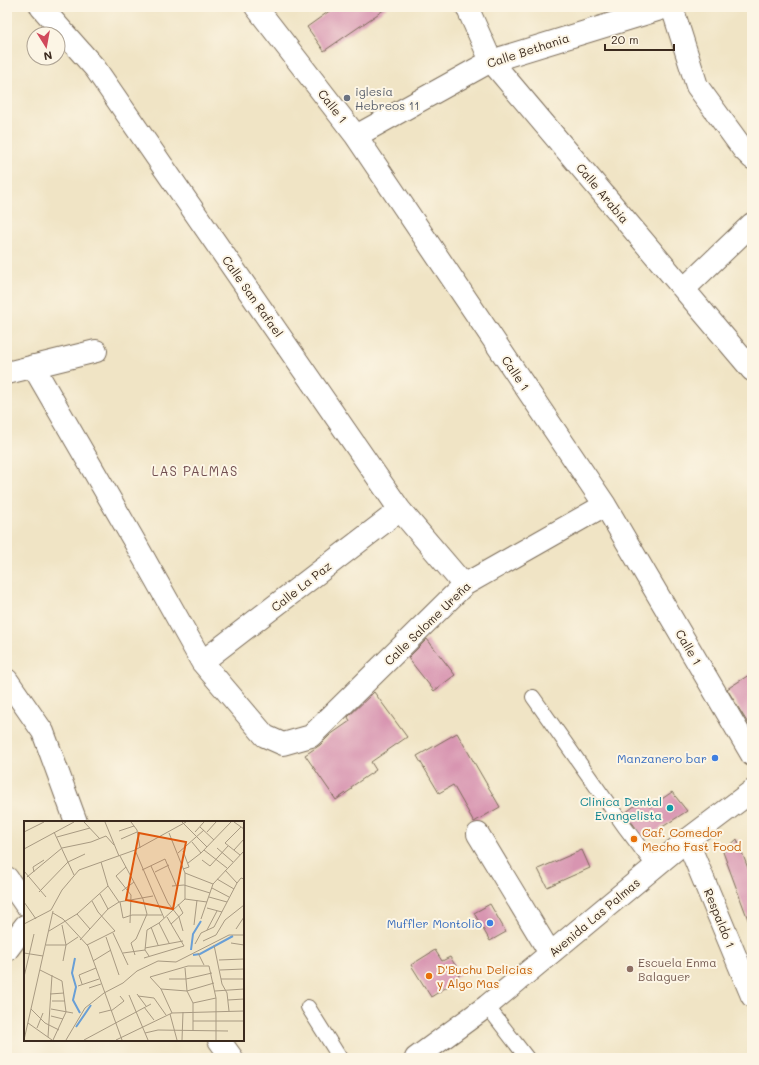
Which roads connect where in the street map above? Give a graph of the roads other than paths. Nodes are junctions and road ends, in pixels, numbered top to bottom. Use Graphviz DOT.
graph roads {
  1 [pos="41,7"];
  2 [pos="256,7"];
  3 [pos="468,7"];
  4 [pos="667,7"];
  5 [pos="672,7"];
  6 [pos="491,60"];
  7 [pos="356,136"];
  8 [pos="752,158"];
  9 [pos="752,224"];
  10 [pos="684,289"];
  11 [pos="96,351"];
  12 [pos="33,366"];
  13 [pos="752,370"];
  14 [pos="7,373"];
  15 [pos="605,505"];
  16 [pos="400,510"];
  17 [pos="464,585"];
  18 [pos="202,662"];
  19 [pos="7,680"];
  20 [pos="532,697"];
  21 [pos="752,755"];
  22 [pos="752,791"];
  23 [pos="76,821"];
  24 [pos="478,834"];
  25 [pos="687,840"];
  26 [pos="655,867"];
  27 [pos="7,878"];
  28 [pos="24,903"];
  29 [pos="24,927"];
  30 [pos="7,950"];
  31 [pos="550,953"];
  32 [pos="752,996"];
  33 [pos="486,1006"];
  34 [pos="308,1007"];
  35 [pos="220,1041"];
  36 [pos="232,1058"];
  37 [pos="340,1058"];
  38 [pos="416,1058"];
  39 [pos="527,1058"];
  1 -- 16 [label="street, Calle San Rafael"];
  2 -- 7 [label="street, Calle 1"];
  3 -- 6 [label="street, Calle Arabia"];
  4 -- 6 [label="street, Calle Bethania"];
  5 -- 8 [label="street"];
  6 -- 7 [label="street, Calle Bethania"];
  6 -- 10 [label="street, Calle Arabia"];
  7 -- 15 [label="street, Calle 1"];
  9 -- 10 [label="street"];
  10 -- 13 [label="street, Calle Arabia"];
  11 -- 12 [label="street"];
  12 -- 14 [label="street"];
  12 -- 18 [label="street"];
  15 -- 17 [label="street, Calle Salome Ureña"];
  15 -- 21 [label="street, Calle 1"];
  16 -- 17 [label="street, Calle San Rafael"];
  16 -- 18 [label="street, Calle La Paz"];
  17 -- 18 [label="street, Calle Salome Ureña"];
  19 -- 23 [label="street"];
  20 -- 26 [label="lane"];
  22 -- 25 [label="street, Avenida Las Palmas"];
  24 -- 31 [label="street"];
  25 -- 26 [label="street, Avenida Las Palmas"];
  25 -- 32 [label="street, Respaldo 1"];
  26 -- 31 [label="street, Avenida Las Palmas"];
  27 -- 28 [label="street"];
  29 -- 30 [label="street"];
  31 -- 33 [label="street, Avenida Las Palmas"];
  33 -- 38 [label="street, Avenida Las Palmas"];
  33 -- 39 [label="lane"];
  34 -- 37 [label="lane"];
  35 -- 36 [label="street"];
}
